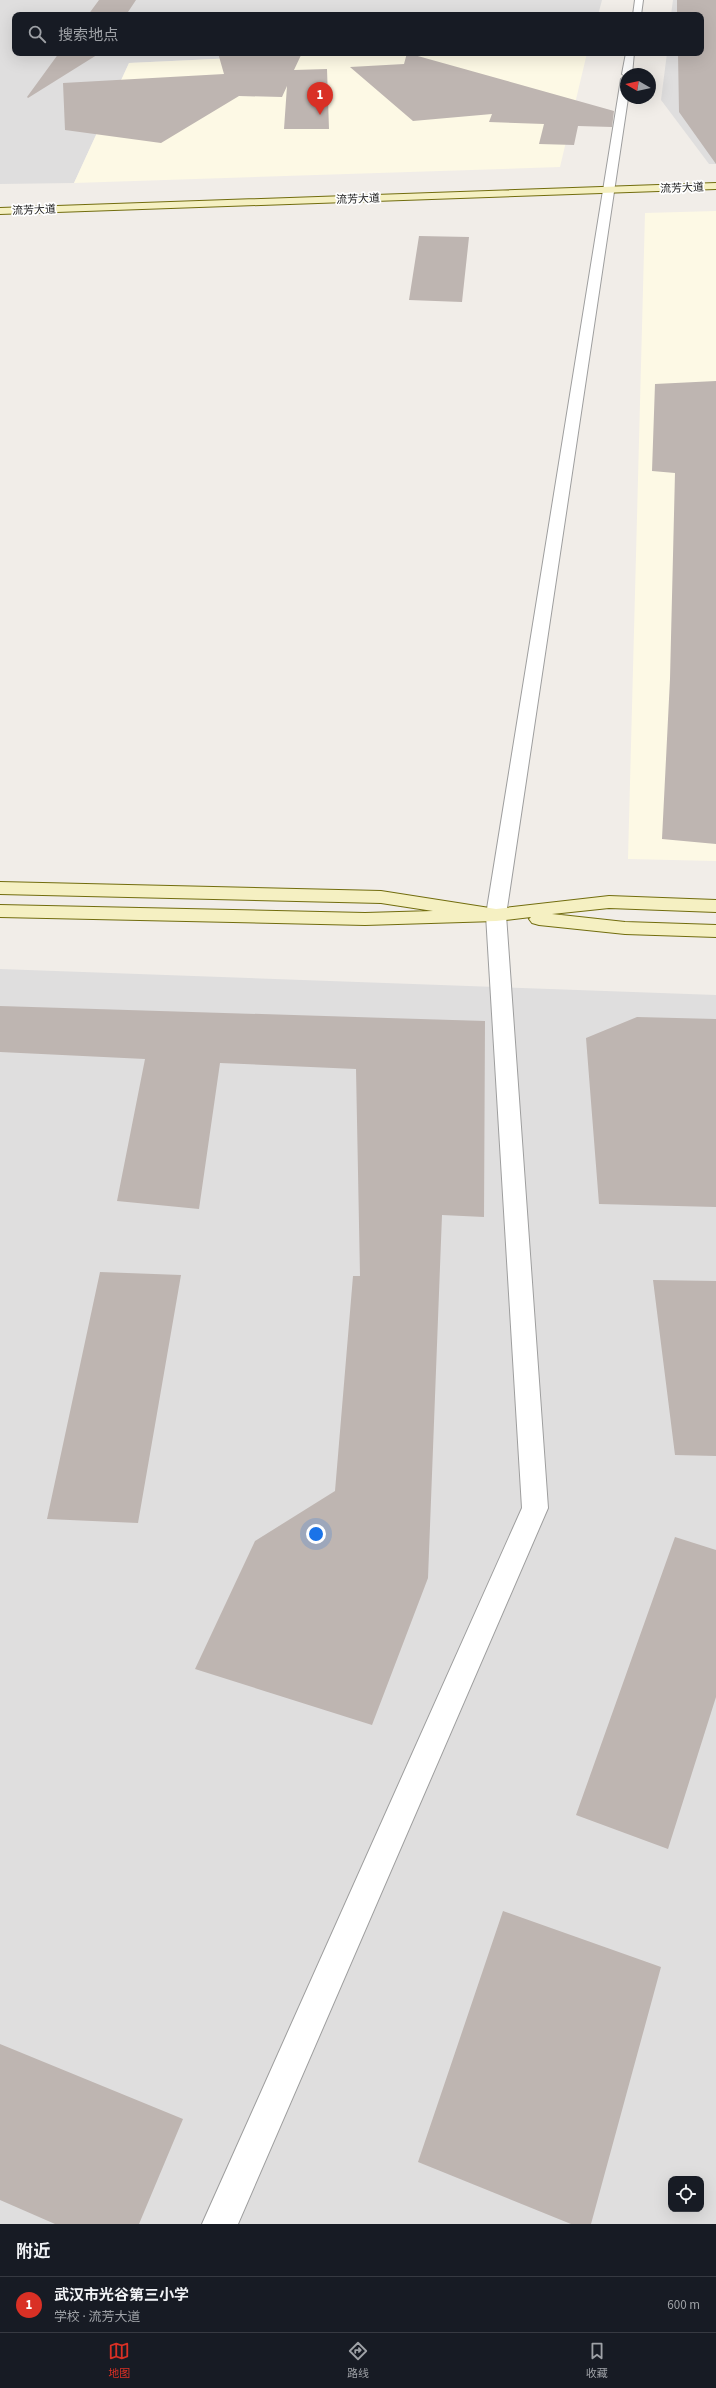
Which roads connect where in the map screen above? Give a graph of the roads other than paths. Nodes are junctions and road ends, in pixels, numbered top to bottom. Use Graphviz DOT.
graph roads {
  1 [pos="639,0"];
  2 [pos="637,12"];
  3 [pos="630,56"];
  4 [pos="628,68"];
  5 [pos="622,104"];
  6 [pos="716,186"];
  7 [pos="607,191"];
  8 [pos="0,211"];
  9 [pos="0,888"];
  10 [pos="716,906"];
  11 [pos="0,911"];
  12 [pos="496,915"];
  13 [pos="716,931"];
  14 [pos="220,2224"];
  1 -- 2 [label="street"];
  3 -- 4 [label="street"];
  5 -- 7 [label="street"];
  6 -- 7 [label="main road, 流芳大道"];
  7 -- 8 [label="main road, 流芳大道"];
  7 -- 12 [label="street"];
  9 -- 12 [label="main road"];
  10 -- 12 [label="main road"];
  11 -- 12 [label="main road"];
  12 -- 13 [label="main road"];
  12 -- 14 [label="street"];
}
